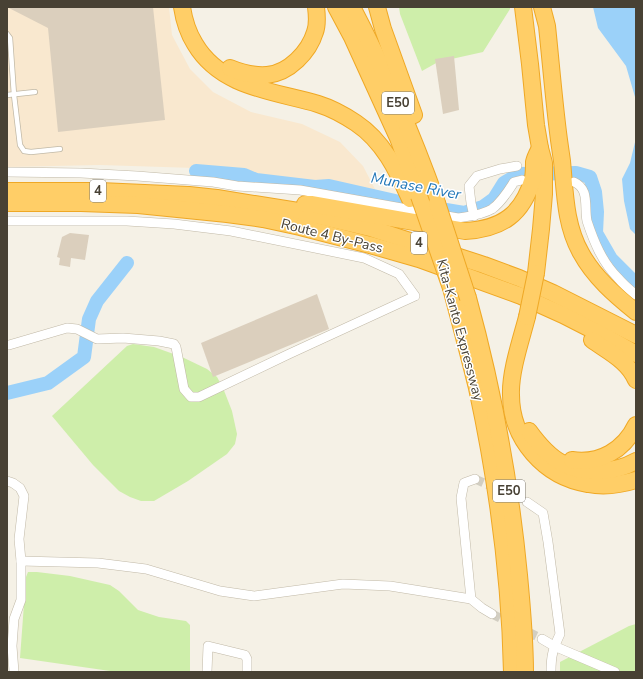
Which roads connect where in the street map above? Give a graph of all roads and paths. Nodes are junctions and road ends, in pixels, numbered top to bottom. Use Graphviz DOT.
graph roads {
  1 [pos="182,7"];
  2 [pos="190,7"];
  3 [pos="316,7"];
  4 [pos="336,7"];
  5 [pos="352,7"];
  6 [pos="377,7"];
  7 [pos="523,7"];
  8 [pos="542,7"];
  9 [pos="7,34"];
  10 [pos="35,92"];
  11 [pos="7,95"];
  12 [pos="14,95"];
  13 [pos="559,140"];
  14 [pos="540,148"];
  15 [pos="60,149"];
  16 [pos="517,166"];
  17 [pos="7,172"];
  18 [pos="7,180"];
  19 [pos="522,180"];
  20 [pos="574,182"];
  21 [pos="7,191"];
  22 [pos="189,195"];
  23 [pos="415,198"];
  24 [pos="7,203"];
  25 [pos="260,204"];
  26 [pos="441,204"];
  27 [pos="7,213"];
  28 [pos="226,214"];
  29 [pos="474,216"];
  30 [pos="7,221"];
  31 [pos="308,230"];
  32 [pos="304,246"];
  33 [pos="540,274"];
  34 [pos="636,295"];
  35 [pos="636,312"];
  36 [pos="563,316"];
  37 [pos="531,319"];
  38 [pos="636,335"];
  39 [pos="7,344"];
  40 [pos="636,354"];
  41 [pos="636,380"];
  42 [pos="636,425"];
  43 [pos="551,455"];
  44 [pos="636,461"];
  45 [pos="636,470"];
  46 [pos="475,478"];
  47 [pos="565,478"];
  48 [pos="636,480"];
  49 [pos="7,481"];
  50 [pos="527,502"];
  51 [pos="20,561"];
  52 [pos="471,599"];
  53 [pos="492,614"];
  54 [pos="542,639"];
  55 [pos="554,646"];
  56 [pos="14,672"];
  57 [pos="207,672"];
  58 [pos="247,672"];
  59 [pos="512,672"];
  60 [pos="525,672"];
  61 [pos="551,672"];
  62 [pos="615,672"];
  1 -- 23 [label="highway"];
  2 -- 3 [label="highway"];
  4 -- 23 [label="highway, E50"];
  5 -- 26 [label="highway, Kita-Kanto Expressway / E50"];
  6 -- 26 [label="highway"];
  7 -- 14 [label="highway"];
  8 -- 13 [label="highway"];
  9 -- 12 [label="lane"];
  10 -- 12 [label="lane"];
  11 -- 12 [label="lane"];
  12 -- 15 [label="lane"];
  13 -- 33 [label="highway"];
  13 -- 35 [label="highway"];
  14 -- 25 [label="highway"];
  14 -- 33 [label="highway"];
  16 -- 29 [label="street"];
  17 -- 29 [label="street"];
  18 -- 22 [label="highway"];
  19 -- 29 [label="street"];
  20 -- 34 [label="street"];
  21 -- 22 [label="highway, Route 4 By-Pass / 4"];
  22 -- 25 [label="highway, Route 4 By-Pass / 4"];
  23 -- 59 [label="highway, Kita-Kanto Expressway / E50"];
  24 -- 28 [label="highway, Route 4 By-Pass / 4"];
  25 -- 38 [label="highway, Route 4 By-Pass / 4"];
  26 -- 60 [label="highway, Kita-Kanto Expressway / E50, bridge"];
  27 -- 28 [label="highway"];
  28 -- 31 [label="highway, Route 4 By-Pass / 4"];
  30 -- 32 [label="street"];
  31 -- 32 [label="street"];
  31 -- 36 [label="highway, Route 4 By-Pass / 4"];
  32 -- 39 [label="street"];
  33 -- 37 [label="highway"];
  36 -- 40 [label="highway, Route 4 By-Pass / 4"];
  36 -- 41 [label="highway"];
  37 -- 43 [label="highway"];
  37 -- 47 [label="highway"];
  42 -- 43 [label="highway"];
  43 -- 44 [label="highway"];
  45 -- 47 [label="highway"];
  46 -- 52 [label="street"];
  47 -- 48 [label="highway"];
  49 -- 51 [label="street"];
  50 -- 55 [label="street"];
  51 -- 52 [label="street"];
  51 -- 56 [label="street"];
  52 -- 53 [label="street"];
  54 -- 55 [label="street"];
  55 -- 61 [label="street"];
  55 -- 62 [label="street"];
  57 -- 58 [label="street"];
}
